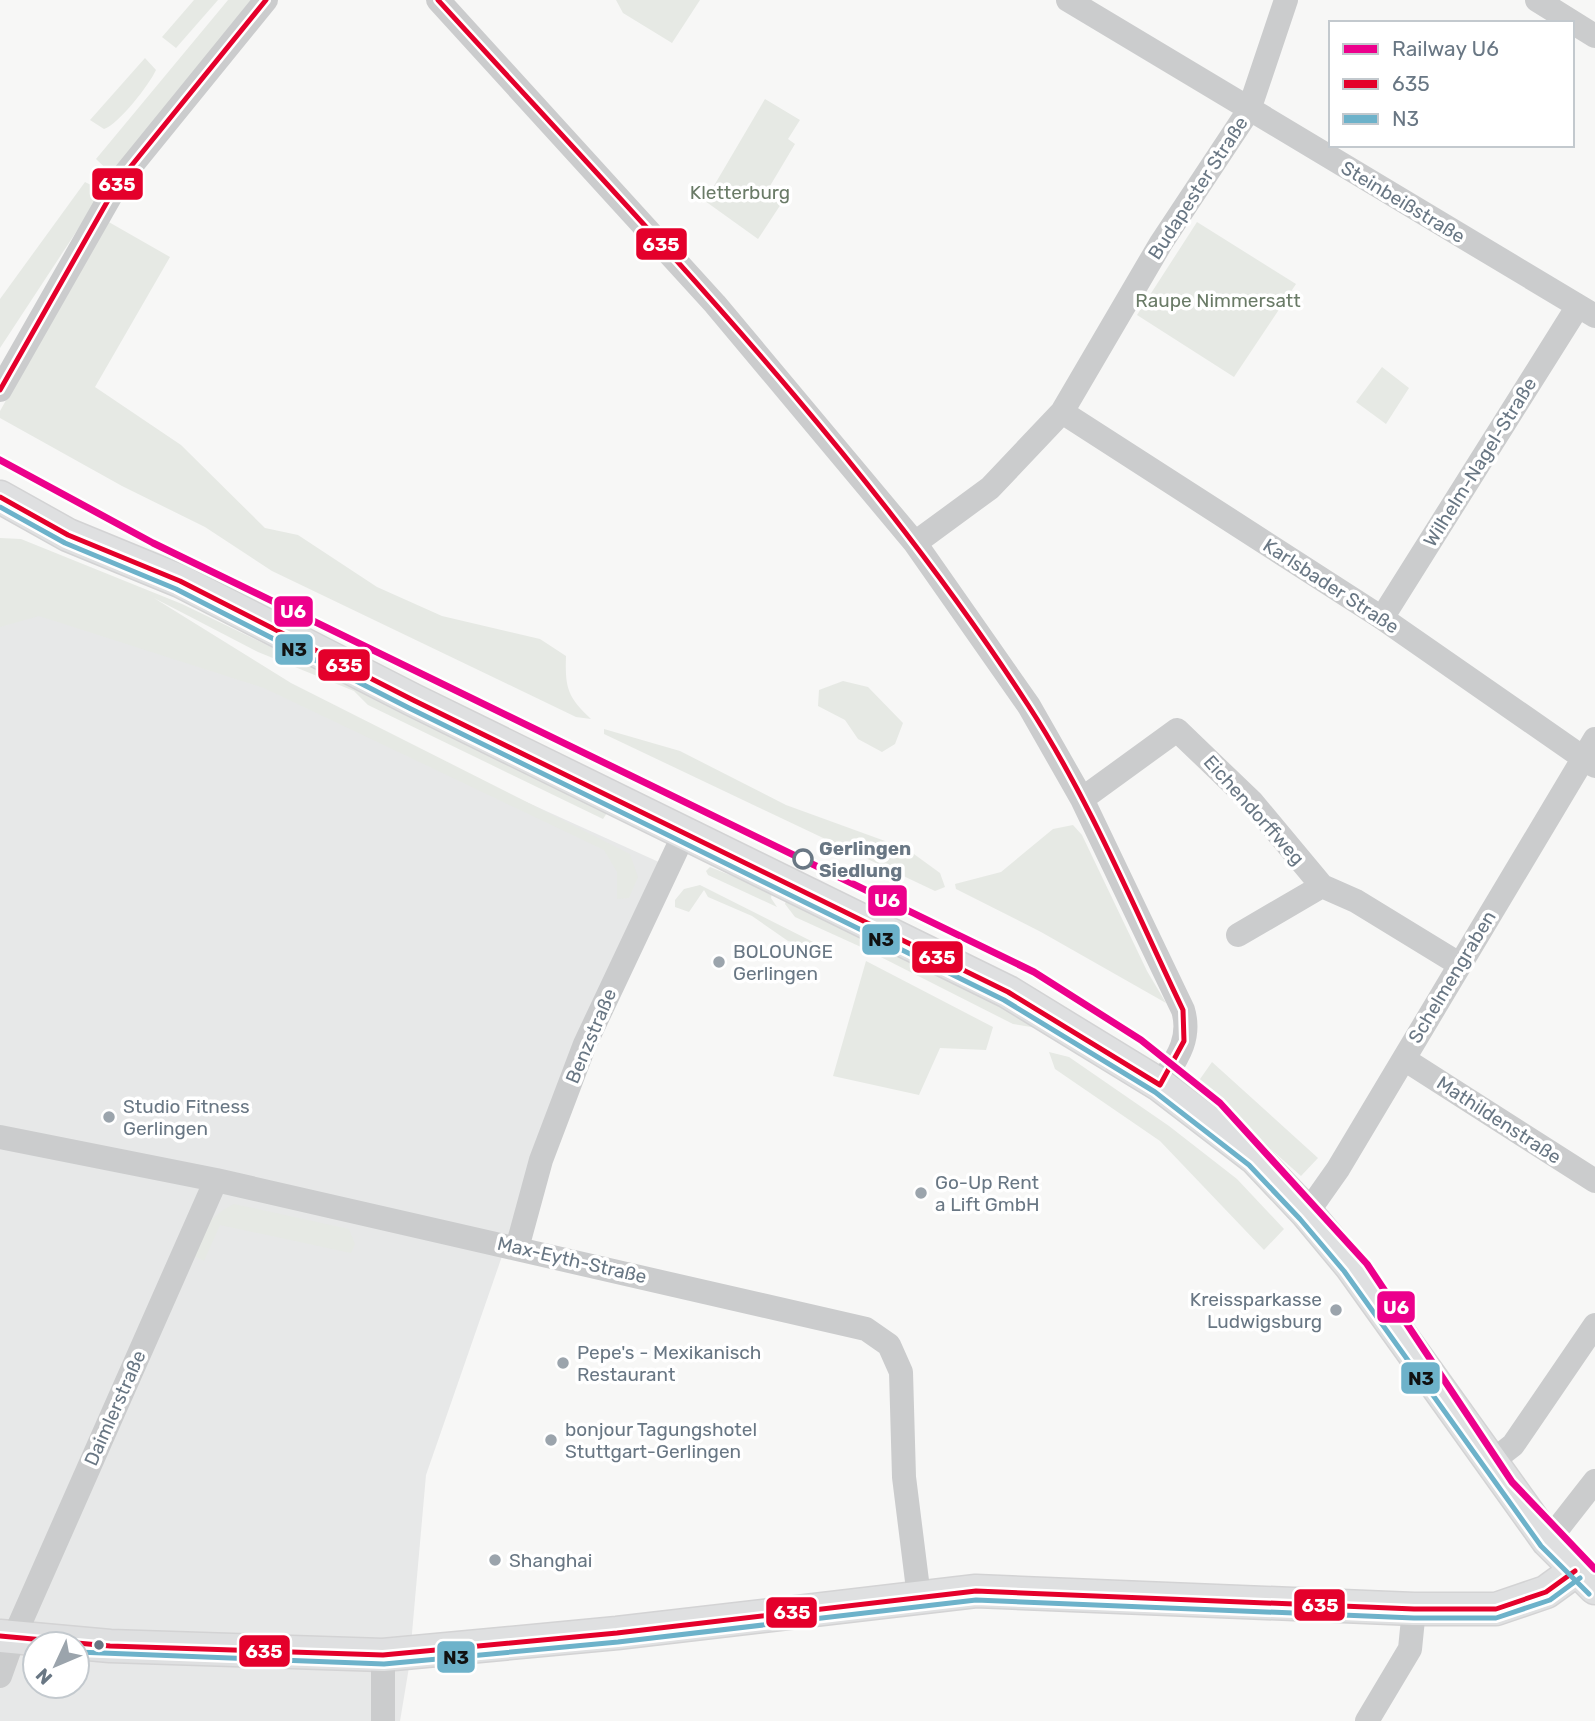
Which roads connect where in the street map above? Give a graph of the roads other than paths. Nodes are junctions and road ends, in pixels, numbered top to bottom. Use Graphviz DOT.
graph roads {
  1 [pos="266,0"];
  2 [pos="438,0"];
  3 [pos="1068,0"];
  4 [pos="1286,0"];
  5 [pos="1537,0"];
  6 [pos="1571,21"];
  7 [pos="1574,23"];
  8 [pos="1595,36"];
  9 [pos="1248,110"];
  10 [pos="1587,311"];
  11 [pos="0,390"];
  12 [pos="1062,412"];
  13 [pos="0,497"];
  14 [pos="915,543"];
  15 [pos="1382,618"];
  16 [pos="1591,755"];
  17 [pos="1082,799"];
  18 [pos="685,832"];
  19 [pos="1322,886"];
  20 [pos="1238,935"];
  21 [pos="1460,964"];
  22 [pos="1404,1059"];
  23 [pos="1160,1086"];
  24 [pos="0,1137"];
  25 [pos="1593,1176"];
  26 [pos="216,1180"];
  27 [pos="1307,1213"];
  28 [pos="517,1248"];
  29 [pos="1595,1325"];
  30 [pos="1490,1463"];
  31 [pos="1595,1481"];
  32 [pos="1548,1541"];
  33 [pos="1585,1580"];
  34 [pos="919,1597"];
  35 [pos="1414,1609"];
  36 [pos="7,1637"];
  37 [pos="383,1655"];
  38 [pos="0,1676"];
  39 [pos="383,1721"];
  40 [pos="1367,1721"];
  1 -- 11 [label="street"];
  2 -- 14 [label="street"];
  3 -- 9 [label="street, Steinbeißstraße"];
  4 -- 9 [label="street, Budapester Straße"];
  5 -- 6 [label="street"];
  7 -- 8 [label="street"];
  9 -- 10 [label="street, Steinbeißstraße"];
  9 -- 12 [label="street, Budapester Straße"];
  10 -- 15 [label="street, Wilhelm-Nagel-Straße"];
  12 -- 14 [label="street, Budapester Straße"];
  12 -- 15 [label="street, Karlsbader Straße"];
  13 -- 18 [label="main road"];
  14 -- 17 [label="street"];
  15 -- 16 [label="street, Karlsbader Straße"];
  16 -- 21 [label="street, Schelmengraben"];
  17 -- 19 [label="street, Eichendorffweg"];
  17 -- 23 [label="street"];
  18 -- 23 [label="main road"];
  18 -- 28 [label="street, Benzstraße"];
  19 -- 20 [label="street, Eichendorffweg"];
  19 -- 21 [label="street, Eichendorffweg"];
  21 -- 22 [label="street, Schelmengraben"];
  22 -- 25 [label="street, Mathildenstraße"];
  22 -- 27 [label="street, Schelmengraben"];
  23 -- 27 [label="main road"];
  24 -- 26 [label="street, Max-Eyth-Straße"];
  26 -- 28 [label="street, Max-Eyth-Straße"];
  26 -- 36 [label="street, Daimlerstraße"];
  27 -- 30 [label="main road"];
  28 -- 34 [label="street, Max-Eyth-Straße"];
  29 -- 30 [label="street"];
  30 -- 32 [label="main road"];
  31 -- 32 [label="street"];
  32 -- 33 [label="main road"];
  33 -- 35 [label="main road"];
  34 -- 35 [label="main road"];
  34 -- 37 [label="main road"];
  35 -- 40 [label="street"];
  36 -- 37 [label="main road"];
  36 -- 38 [label="street, Daimlerstraße"];
  37 -- 39 [label="street"];
}
